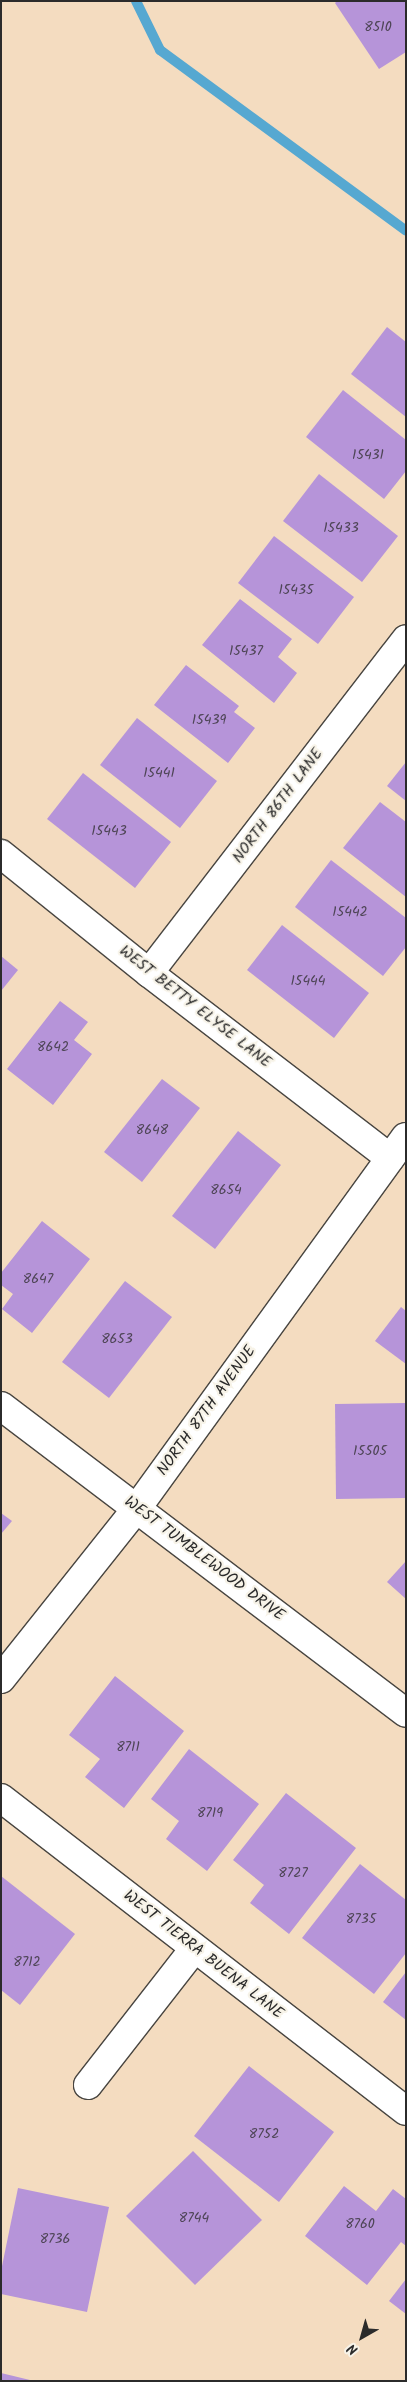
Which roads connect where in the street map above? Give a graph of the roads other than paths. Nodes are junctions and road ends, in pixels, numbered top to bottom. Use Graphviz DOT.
graph roads {
  1 [pos="406,639"];
  2 [pos="1,854"];
  3 [pos="149,973"];
  4 [pos="398,1148"];
  5 [pos="1,1406"];
  6 [pos="137,1508"];
  7 [pos="1,1679"];
  8 [pos="406,1713"];
  9 [pos="1,1798"];
  10 [pos="194,1949"];
  11 [pos="88,2085"];
  12 [pos="406,2111"];
  1 -- 3 [label="street, NORTH 86TH LANE"];
  2 -- 3 [label="street, WEST BETTY ELYSE LANE"];
  3 -- 4 [label="street, WEST BETTY ELYSE LANE"];
  4 -- 6 [label="street, NORTH 87TH AVENUE"];
  5 -- 6 [label="street, WEST TUMBLEWOOD DRIVE"];
  6 -- 7 [label="street, NORTH 87TH AVENUE"];
  6 -- 8 [label="street, WEST TUMBLEWOOD DRIVE"];
  9 -- 10 [label="street, WEST TIERRA BUENA LANE"];
  10 -- 11 [label="street"];
  10 -- 12 [label="street, WEST TIERRA BUENA LANE"];
}
